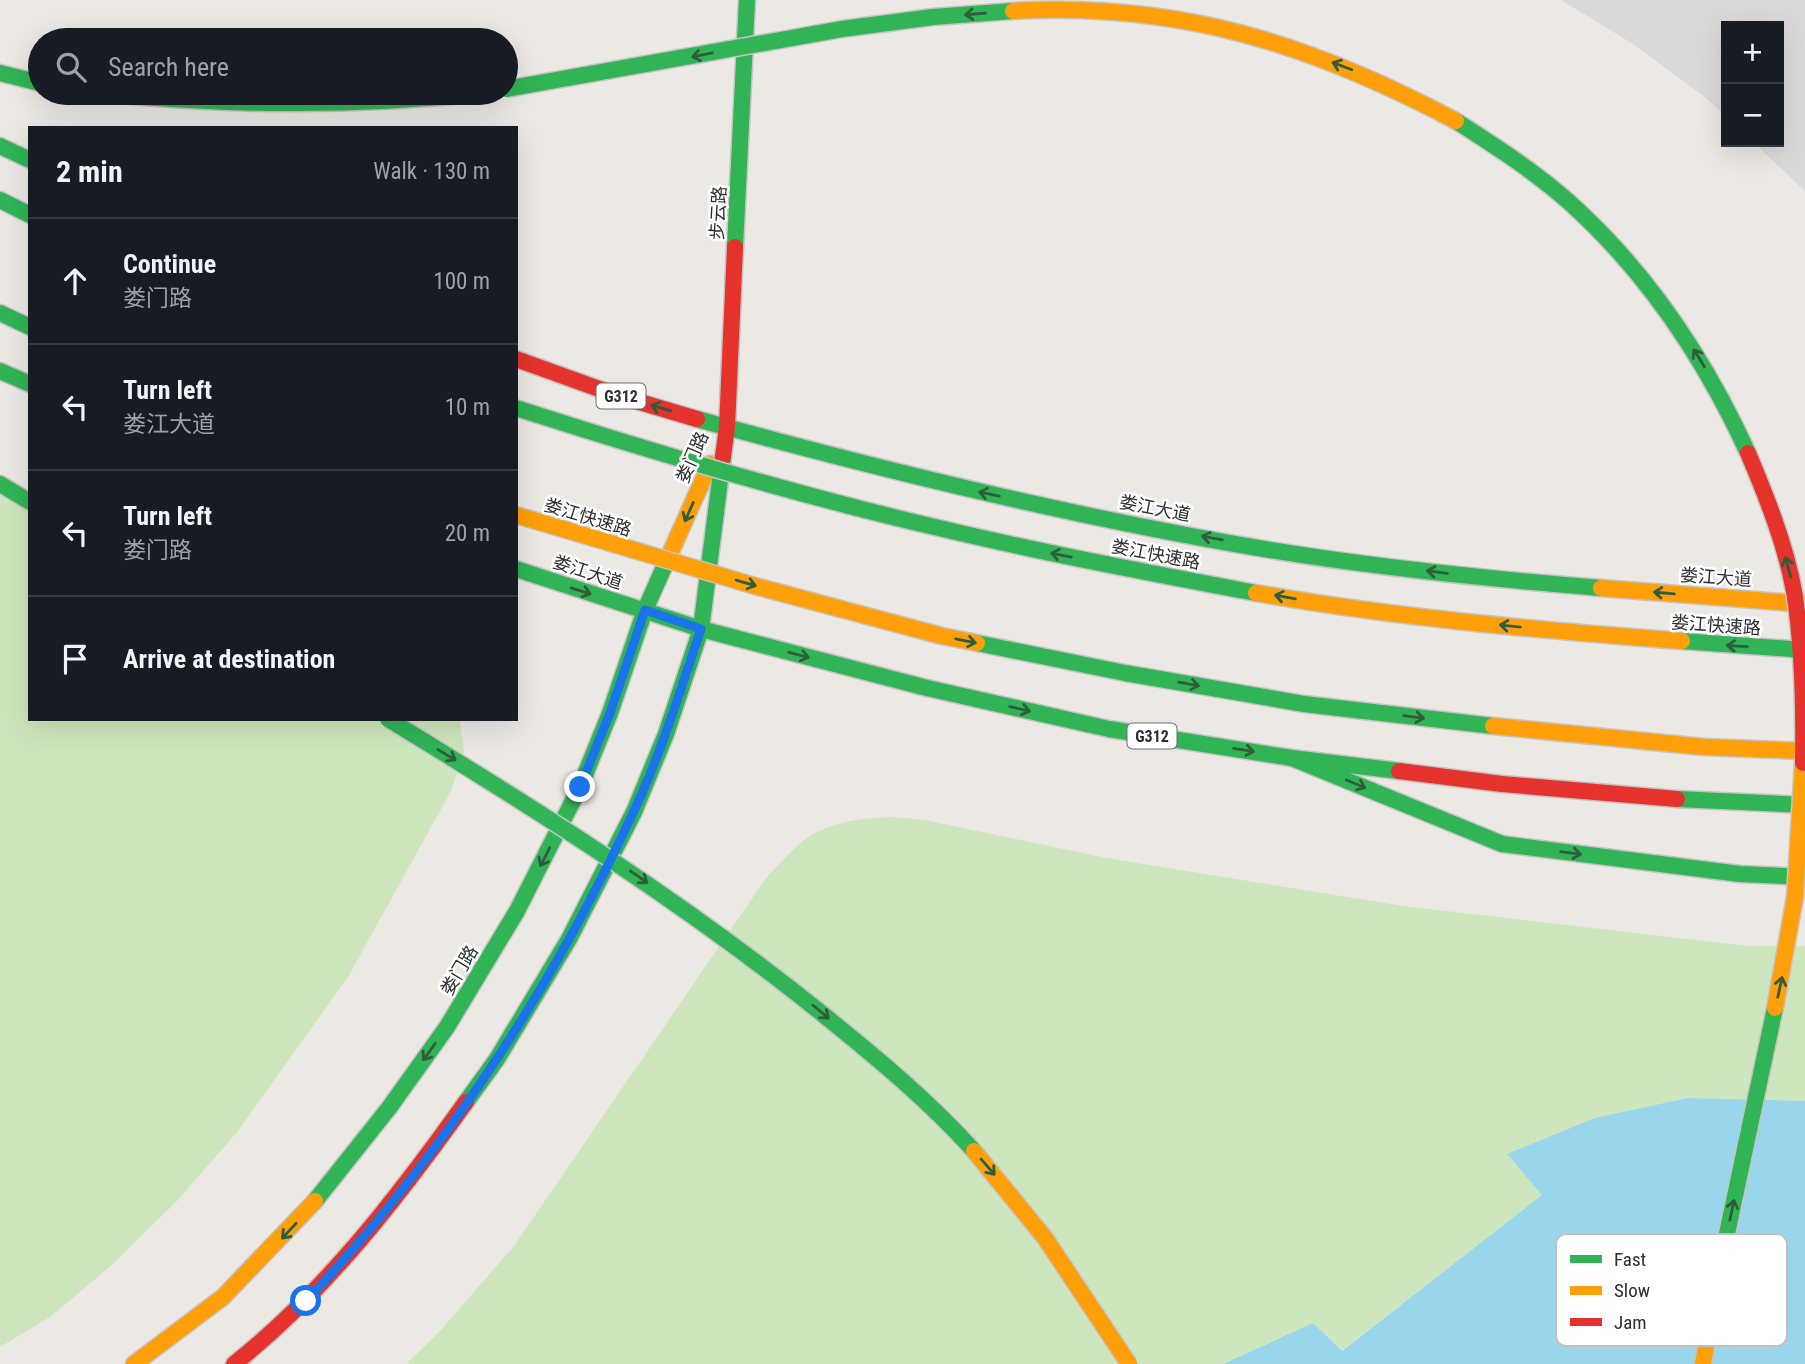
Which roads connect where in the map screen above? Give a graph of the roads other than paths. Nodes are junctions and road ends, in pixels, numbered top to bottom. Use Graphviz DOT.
graph roads {
  1 [pos="747,0"];
  2 [pos="0,73"];
  3 [pos="28,80"];
  4 [pos="518,87"];
  5 [pos="0,146"];
  6 [pos="28,159"];
  7 [pos="0,201"];
  8 [pos="28,214"];
  9 [pos="0,313"];
  10 [pos="28,326"];
  11 [pos="518,360"];
  12 [pos="0,371"];
  13 [pos="28,383"];
  14 [pos="518,409"];
  15 [pos="727,427"];
  16 [pos="0,484"];
  17 [pos="28,501"];
  18 [pos="518,516"];
  19 [pos="518,570"];
  20 [pos="1805,604"];
  21 [pos="645,610"];
  22 [pos="701,629"];
  23 [pos="1805,650"];
  24 [pos="391,721"];
  25 [pos="1805,751"];
  26 [pos="1292,758"];
  27 [pos="1805,804"];
  28 [pos="1805,877"];
  29 [pos="1727,1234"];
  30 [pos="1706,1346"];
  31 [pos="134,1364"];
  32 [pos="234,1364"];
  33 [pos="1129,1364"];
  34 [pos="1703,1364"];
  1 -- 15 [label="main road, 步云路"];
  2 -- 3 [label="main road"];
  29 -- 4 [label="main road, one-way, bridge"];
  5 -- 6 [label="main road"];
  7 -- 8 [label="main road"];
  9 -- 10 [label="main road"];
  15 -- 11 [label="main road, 娄江大道 / G312, one-way"];
  12 -- 13 [label="main road"];
  23 -- 14 [label="main road, 娄江快速路, one-way, bridge"];
  20 -- 15 [label="main road, 娄江大道 / G312, one-way"];
  15 -- 21 [label="main road, 娄门路, one-way"];
  15 -- 22 [label="main road, 娄门路"];
  16 -- 17 [label="main road"];
  18 -- 25 [label="main road, 娄江快速路, one-way, bridge"];
  19 -- 21 [label="main road, 娄江大道 / G312, one-way"];
  21 -- 22 [label="main road, 娄江大道 / G312"];
  21 -- 31 [label="main road, 娄门路, one-way"];
  22 -- 26 [label="main road, 娄江大道 / G312, one-way"];
  22 -- 32 [label="main road, 娄门路"];
  24 -- 33 [label="main road, one-way, bridge"];
  26 -- 27 [label="main road, 娄江大道 / G312"];
  26 -- 28 [label="main road, one-way"];
  34 -- 30 [label="main road, one-way, bridge"];
}
